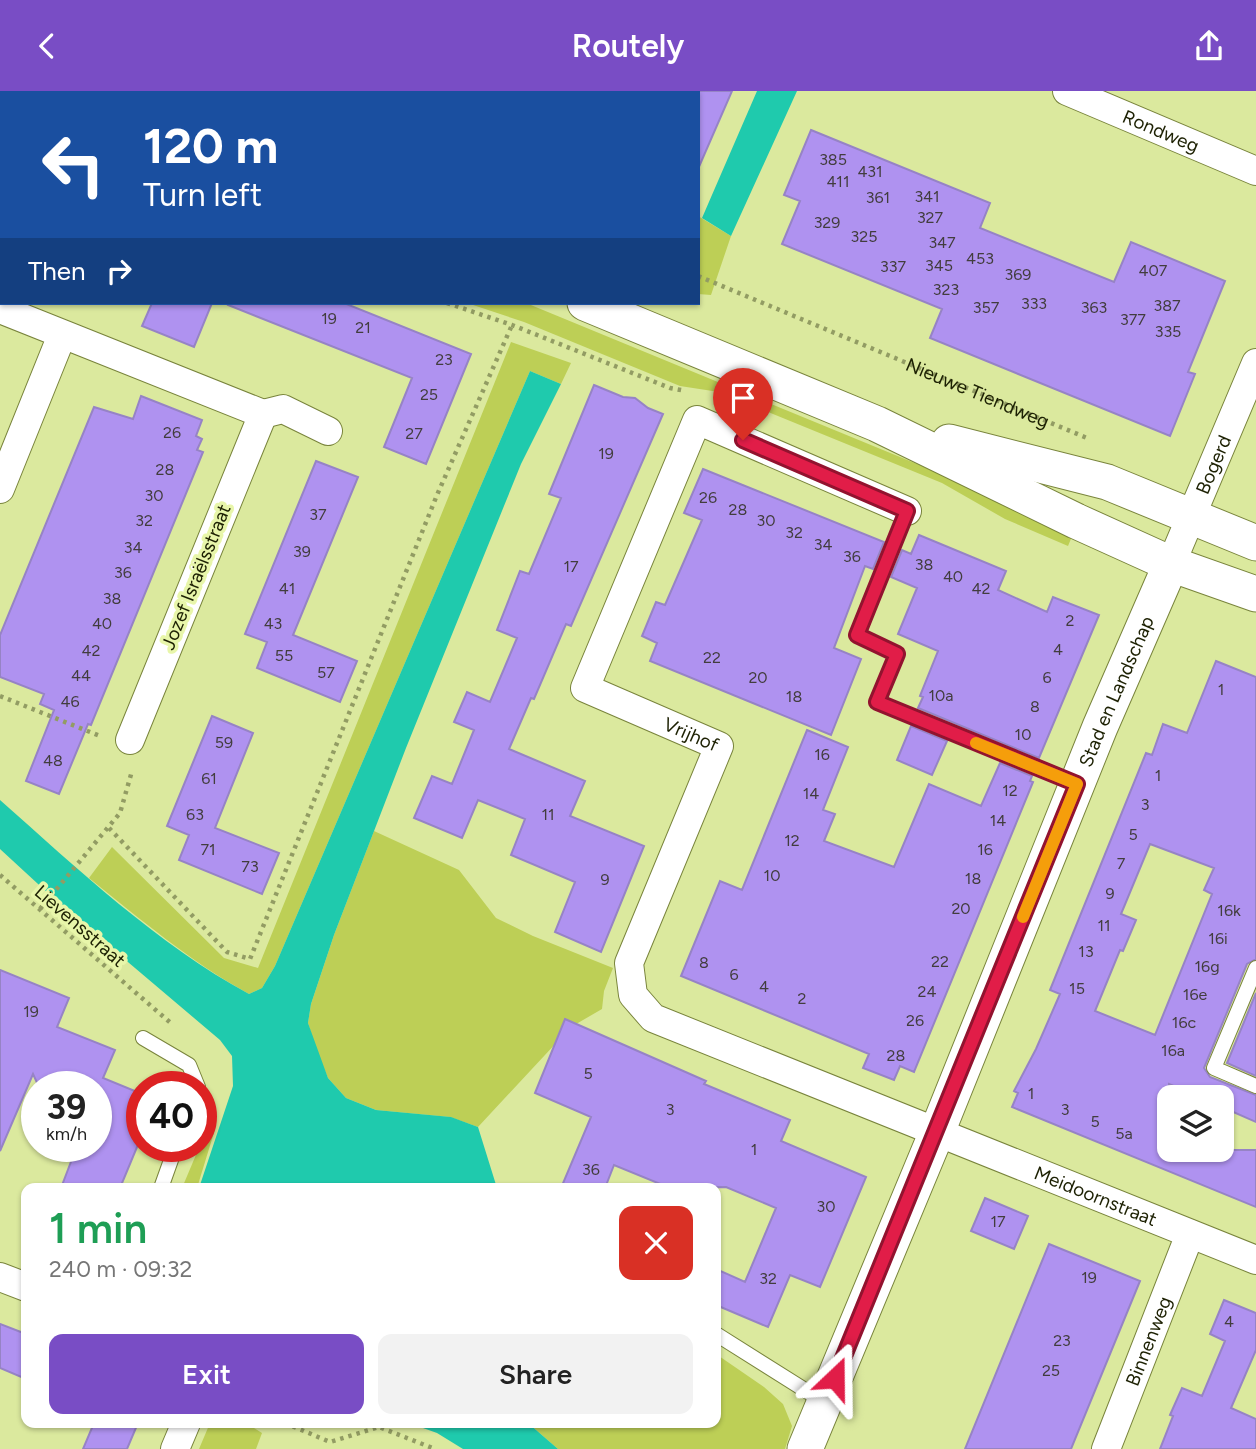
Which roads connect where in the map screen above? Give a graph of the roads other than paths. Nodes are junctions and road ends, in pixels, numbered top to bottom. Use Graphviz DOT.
graph roads {
  1 [pos="1066,91"];
  2 [pos="1256,171"];
  3 [pos="590,305"];
  4 [pos="0,310"];
  5 [pos="62,335"];
  6 [pos="1256,363"];
  7 [pos="263,414"];
  8 [pos="877,424"];
  9 [pos="328,431"];
  10 [pos="0,489"];
  11 [pos="907,511"];
  12 [pos="1192,516"];
  13 [pos="1256,543"];
  14 [pos="1171,564"];
  15 [pos="1256,594"];
  16 [pos="132,736"];
  17 [pos="1077,784"];
  18 [pos="1256,968"];
  19 [pos="143,1038"];
  20 [pos="192,1071"];
  21 [pos="1256,1086"];
  22 [pos="937,1132"];
  23 [pos="170,1162"];
  24 [pos="162,1183"];
  25 [pos="1190,1234"];
  26 [pos="1256,1260"];
  27 [pos="0,1277"];
  28 [pos="21,1285"];
  29 [pos="721,1337"];
  30 [pos="824,1402"];
  31 [pos="184,1428"];
  32 [pos="174,1449"];
  33 [pos="805,1449"];
  34 [pos="1107,1449"];
  1 -- 2 [label="street, Rondweg"];
  3 -- 8 [label="street"];
  4 -- 5 [label="street"];
  5 -- 7 [label="street"];
  5 -- 10 [label="street"];
  6 -- 12 [label="street, Bogerd"];
  7 -- 9 [label="street"];
  7 -- 16 [label="street, Jozef Israëlsstraat"];
  8 -- 12 [label="street"];
  8 -- 14 [label="street"];
  11 -- 17 [label="lane"];
  11 -- 22 [label="street, Vrijhof"];
  12 -- 13 [label="street"];
  12 -- 14 [label="street, Bogerd"];
  14 -- 15 [label="street"];
  14 -- 17 [label="street, Stad en Landschap"];
  17 -- 22 [label="street, Stad en Landschap"];
  18 -- 21 [label="lane"];
  19 -- 20 [label="lane"];
  22 -- 25 [label="street, Meidoornstraat"];
  22 -- 30 [label="street, Stad en Landschap"];
  23 -- 24 [label="lane"];
  25 -- 26 [label="street, Meidoornstraat"];
  25 -- 34 [label="street, Binnenweg"];
  27 -- 28 [label="street"];
  29 -- 30 [label="lane"];
  30 -- 33 [label="street, Stad en Landschap"];
  31 -- 32 [label="street"];
}
